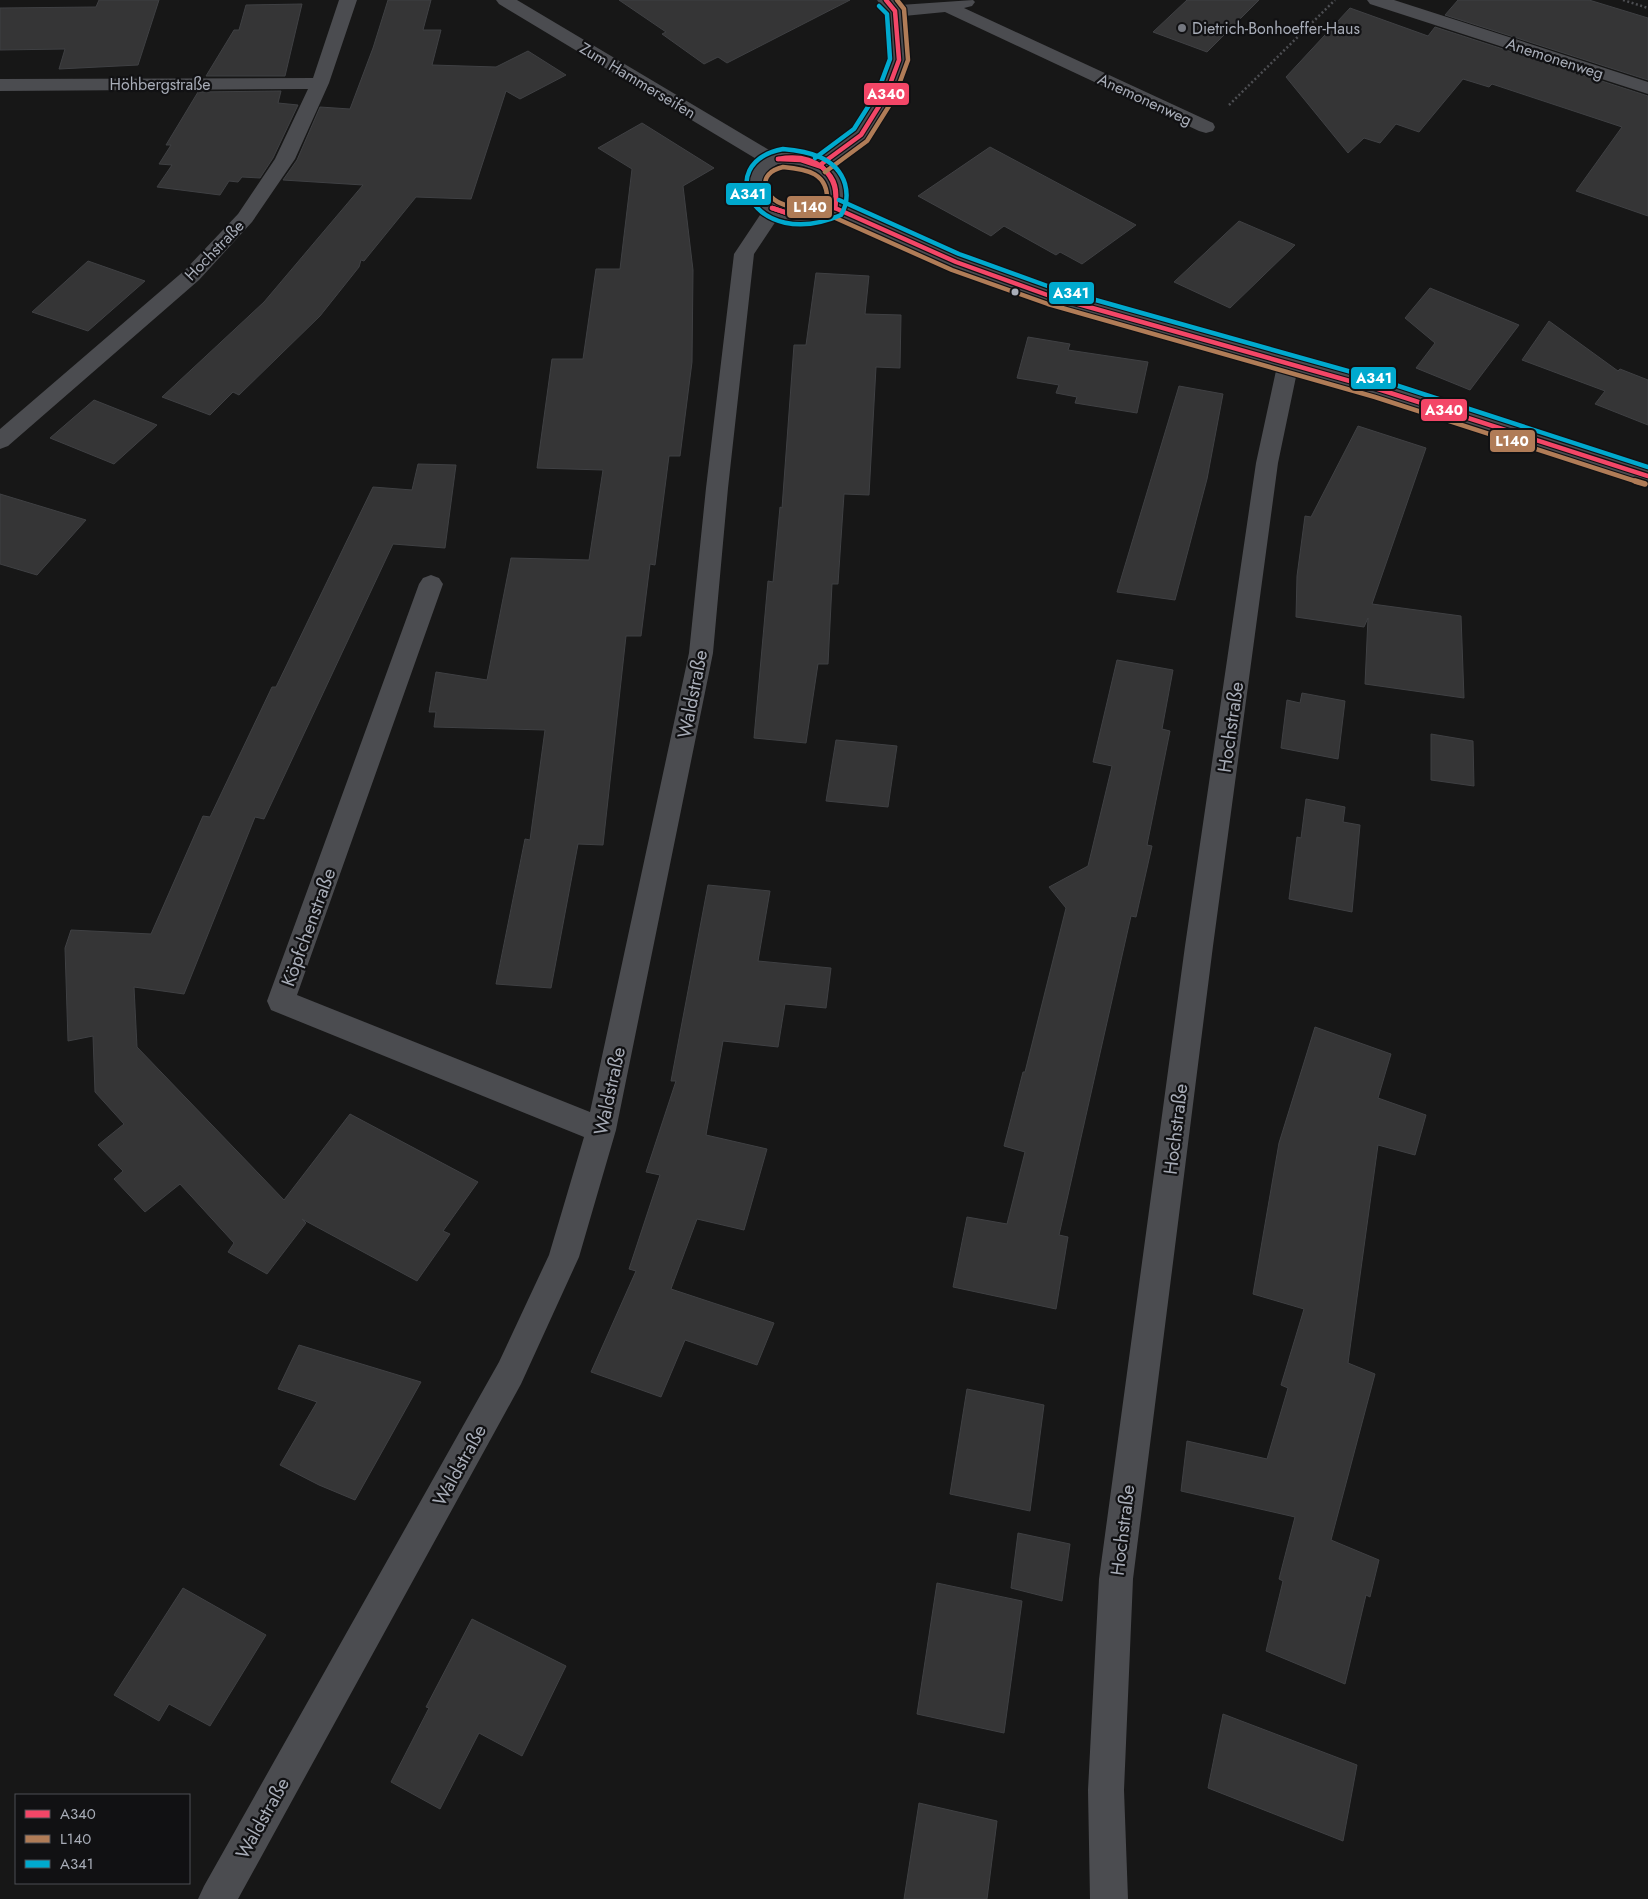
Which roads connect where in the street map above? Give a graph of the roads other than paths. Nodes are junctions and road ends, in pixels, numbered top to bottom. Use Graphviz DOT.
graph roads {
  1 [pos="348,0"];
  2 [pos="505,0"];
  3 [pos="971,0"];
  4 [pos="1376,0"];
  5 [pos="890,6"];
  6 [pos="948,7"];
  7 [pos="320,83"];
  8 [pos="0,85"];
  9 [pos="1648,88"];
  10 [pos="1206,127"];
  11 [pos="771,160"];
  12 [pos="820,165"];
  13 [pos="835,208"];
  14 [pos="774,209"];
  15 [pos="1288,363"];
  16 [pos="0,441"];
  17 [pos="1648,476"];
  18 [pos="431,584"];
  19 [pos="601,1130"];
  20 [pos="217,1899"];
  21 [pos="1109,1899"];
  1 -- 7 [label="street, Hochstraße"];
  2 -- 11 [label="street, Zum Hammerseifen"];
  3 -- 6 [label="street"];
  4 -- 9 [label="street, Anemonenweg"];
  5 -- 6 [label="street"];
  5 -- 12 [label="street"];
  6 -- 10 [label="street, Anemonenweg"];
  7 -- 8 [label="street, Höhbergstraße"];
  7 -- 16 [label="street, Hochstraße"];
  11 -- 12 [label="street"];
  11 -- 14 [label="street"];
  12 -- 13 [label="street"];
  13 -- 14 [label="street"];
  13 -- 15 [label="street"];
  14 -- 19 [label="street, Waldstraße"];
  15 -- 17 [label="street"];
  15 -- 21 [label="street, Hochstraße"];
  18 -- 19 [label="street, Köpfchenstraße"];
  19 -- 20 [label="street, Waldstraße"];
}
